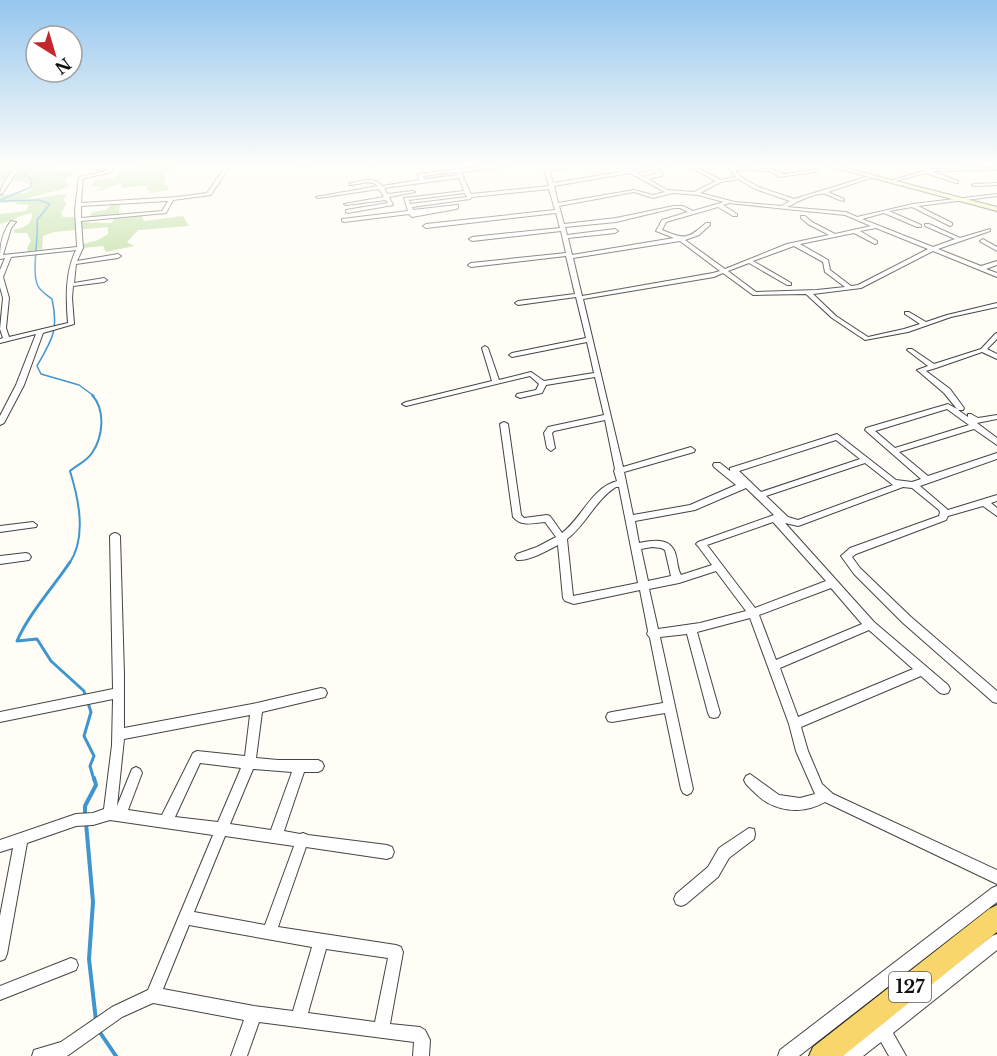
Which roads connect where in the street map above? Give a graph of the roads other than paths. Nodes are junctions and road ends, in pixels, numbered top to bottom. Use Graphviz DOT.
graph roads {
  1 [pos="79,213"];
  2 [pos="150,213"];
  3 [pos="388,213"];
  4 [pos="519,213"];
  5 [pos="558,213"];
  6 [pos="648,213"];
  7 [pos="688,213"];
  8 [pos="732,213"];
  9 [pos="842,213"];
  10 [pos="876,213"];
  11 [pos="889,213"];
  12 [pos="929,213"];
  13 [pos="735,215"];
  14 [pos="803,217"];
  15 [pos="858,218"];
  16 [pos="79,220"];
  17 [pos="344,220"];
  18 [pos="13,222"];
  19 [pos="708,224"];
  20 [pos="950,224"];
  21 [pos="927,225"];
  22 [pos="426,226"];
  23 [pos="878,226"];
  24 [pos="919,226"];
  25 [pos="988,230"];
  26 [pos="563,231"];
  27 [pos="615,231"];
  28 [pos="855,231"];
  29 [pos="833,235"];
  30 [pos="472,239"];
  31 [pos="681,239"];
  32 [pos="961,240"];
  33 [pos="982,241"];
  34 [pos="875,242"];
  35 [pos="795,244"];
  36 [pos="80,248"];
  37 [pos="933,249"];
  38 [pos="997,249"];
  39 [pos="9,255"];
  40 [pos="118,256"];
  41 [pos="569,256"];
  42 [pos="0,257"];
  43 [pos="749,261"];
  44 [pos="997,262"];
  45 [pos="73,263"];
  46 [pos="471,265"];
  47 [pos="982,268"];
  48 [pos="726,272"];
  49 [pos="997,274"];
  50 [pos="104,280"];
  51 [pos="0,282"];
  52 [pos="789,284"];
  53 [pos="71,285"];
  54 [pos="850,288"];
  55 [pos="808,293"];
  56 [pos="578,297"];
  57 [pos="518,303"];
  58 [pos="997,305"];
  59 [pos="907,313"];
  60 [pos="2,320"];
  61 [pos="926,325"];
  62 [pos="40,332"];
  63 [pos="997,335"];
  64 [pos="3,340"];
  65 [pos="588,340"];
  66 [pos="485,348"];
  67 [pos="910,350"];
  68 [pos="983,350"];
  69 [pos="512,355"];
  70 [pos="997,357"];
  71 [pos="934,367"];
  72 [pos="597,375"];
  73 [pos="496,382"];
  74 [pos="543,383"];
  75 [pos="520,396"];
  76 [pos="406,404"];
  77 [pos="608,417"];
  78 [pos="997,417"];
  79 [pos="0,423"];
  80 [pos="504,424"];
  81 [pos="975,426"];
  82 [pos="997,442"];
  83 [pos="551,448"];
  84 [pos="691,450"];
  85 [pos="893,452"];
  86 [pos="997,456"];
  87 [pos="867,460"];
  88 [pos="717,465"];
  89 [pos="618,471"];
  90 [pos="927,480"];
  91 [pos="621,483"];
  92 [pos="900,485"];
  93 [pos="913,485"];
  94 [pos="742,486"];
  95 [pos="760,495"];
  96 [pos="997,498"];
  97 [pos="984,502"];
  98 [pos="997,513"];
  99 [pos="945,514"];
  100 [pos="775,518"];
  101 [pos="630,519"];
  102 [pos="33,525"];
  103 [pos="0,529"];
  104 [pos="115,536"];
  105 [pos="562,539"];
  106 [pos="635,547"];
  107 [pos="26,557"];
  108 [pos="520,557"];
  109 [pos="0,560"];
  110 [pos="718,567"];
  111 [pos="677,579"];
  112 [pos="832,583"];
  113 [pos="645,586"];
  114 [pos="754,614"];
  115 [pos="870,625"];
  116 [pos="691,630"];
  117 [pos="652,634"];
  118 [pos="773,666"];
  119 [pos="921,671"];
  120 [pos="944,689"];
  121 [pos="118,693"];
  122 [pos="321,693"];
  123 [pos="997,698"];
  124 [pos="669,707"];
  125 [pos="256,708"];
  126 [pos="714,713"];
  127 [pos="0,717"];
  128 [pos="612,717"];
  129 [pos="795,724"];
  130 [pos="118,735"];
  131 [pos="250,761"];
  132 [pos="300,766"];
  133 [pos="318,766"];
  134 [pos="136,773"];
  135 [pos="750,780"];
  136 [pos="687,789"];
  137 [pos="824,794"];
  138 [pos="115,815"];
  139 [pos="166,821"];
  140 [pos="221,829"];
  141 [pos="749,834"];
  142 [pos="276,835"];
  143 [pos="21,838"];
  144 [pos="303,839"];
  145 [pos="0,846"];
  146 [pos="387,852"];
  147 [pos="997,877"];
  148 [pos="997,892"];
  149 [pos="681,899"];
  150 [pos="997,916"];
  151 [pos="187,918"];
  152 [pos="269,933"];
  153 [pos="321,940"];
  154 [pos="997,941"];
  155 [pos="0,954"];
  156 [pos="71,965"];
  157 [pos="0,993"];
  158 [pos="153,995"];
  159 [pos="254,1014"];
  160 [pos="299,1018"];
  161 [pos="381,1031"];
  162 [pos="883,1031"];
  163 [pos="40,1056"];
  164 [pos="239,1056"];
  165 [pos="421,1056"];
  166 [pos="786,1056"];
  167 [pos="822,1056"];
  168 [pos="851,1056"];
  169 [pos="898,1056"];
  1 -- 16 [label="street"];
  2 -- 16 [label="street"];
  3 -- 17 [label="street"];
  4 -- 22 [label="street"];
  5 -- 26 [label="street"];
  6 -- 26 [label="street"];
  7 -- 31 [label="street"];
  8 -- 13 [label="street"];
  9 -- 15 [label="street"];
  10 -- 15 [label="street"];
  11 -- 24 [label="street"];
  12 -- 20 [label="street"];
  14 -- 29 [label="street"];
  15 -- 23 [label="street"];
  16 -- 36 [label="street"];
  18 -- 42 [label="street"];
  19 -- 31 [label="street"];
  21 -- 32 [label="street"];
  23 -- 28 [label="street"];
  23 -- 37 [label="street"];
  25 -- 32 [label="street"];
  26 -- 27 [label="street"];
  26 -- 30 [label="street"];
  26 -- 41 [label="street"];
  28 -- 29 [label="street"];
  28 -- 34 [label="street"];
  29 -- 35 [label="street"];
  31 -- 41 [label="street"];
  31 -- 48 [label="street"];
  32 -- 37 [label="street"];
  33 -- 38 [label="street"];
  35 -- 43 [label="street"];
  35 -- 54 [label="street"];
  36 -- 39 [label="street"];
  36 -- 45 [label="street"];
  37 -- 47 [label="street"];
  37 -- 54 [label="street"];
  39 -- 42 [label="street"];
  39 -- 51 [label="street"];
  40 -- 45 [label="street"];
  41 -- 46 [label="street"];
  41 -- 56 [label="street"];
  43 -- 48 [label="street"];
  43 -- 52 [label="street"];
  44 -- 47 [label="street"];
  45 -- 53 [label="street"];
  47 -- 49 [label="street"];
  48 -- 55 [label="street"];
  48 -- 56 [label="street"];
  50 -- 53 [label="street"];
  51 -- 60 [label="street"];
  53 -- 62 [label="street"];
  54 -- 55 [label="street"];
  55 -- 61 [label="street"];
  56 -- 57 [label="street"];
  56 -- 65 [label="street"];
  58 -- 61 [label="street"];
  59 -- 61 [label="street"];
  60 -- 64 [label="street"];
  62 -- 64 [label="street"];
  62 -- 79 [label="street"];
  63 -- 68 [label="street"];
  65 -- 69 [label="street"];
  65 -- 72 [label="street"];
  66 -- 73 [label="street"];
  67 -- 71 [label="street"];
  68 -- 70 [label="street"];
  68 -- 71 [label="street"];
  71 -- 78 [label="street"];
  72 -- 74 [label="street"];
  72 -- 77 [label="street"];
  73 -- 74 [label="street"];
  73 -- 76 [label="street"];
  74 -- 75 [label="street"];
  77 -- 83 [label="street"];
  77 -- 89 [label="street"];
  80 -- 105 [label="street"];
  81 -- 82 [label="street"];
  81 -- 85 [label="street"];
  81 -- 85 [label="street"];
  84 -- 89 [label="street"];
  85 -- 90 [label="street"];
  86 -- 90 [label="street"];
  87 -- 92 [label="street"];
  87 -- 95 [label="street"];
  87 -- 95 [label="street"];
  88 -- 94 [label="street"];
  89 -- 91 [label="street"];
  90 -- 93 [label="street"];
  91 -- 101 [label="street"];
  91 -- 105 [label="street"];
  92 -- 93 [label="street"];
  92 -- 95 [label="street"];
  93 -- 99 [label="street"];
  94 -- 100 [label="street"];
  94 -- 101 [label="street"];
  96 -- 97 [label="street"];
  97 -- 98 [label="street"];
  97 -- 99 [label="street"];
  99 -- 123 [label="street"];
  100 -- 110 [label="street"];
  100 -- 112 [label="street"];
  101 -- 106 [label="street"];
  102 -- 103 [label="street"];
  104 -- 121 [label="street"];
  105 -- 108 [label="street"];
  105 -- 113 [label="street"];
  106 -- 111 [label="street"];
  106 -- 113 [label="street"];
  107 -- 109 [label="street"];
  110 -- 111 [label="street"];
  110 -- 114 [label="street"];
  111 -- 113 [label="street"];
  112 -- 114 [label="street"];
  112 -- 115 [label="street"];
  113 -- 117 [label="street"];
  114 -- 116 [label="street"];
  114 -- 118 [label="street"];
  115 -- 118 [label="street"];
  115 -- 119 [label="street"];
  116 -- 117 [label="street"];
  116 -- 126 [label="street"];
  117 -- 124 [label="street"];
  118 -- 129 [label="street"];
  119 -- 120 [label="street"];
  119 -- 129 [label="street"];
  121 -- 127 [label="street"];
  121 -- 130 [label="street"];
  122 -- 125 [label="street"];
  124 -- 128 [label="street"];
  124 -- 136 [label="street"];
  125 -- 130 [label="street"];
  125 -- 131 [label="street"];
  129 -- 137 [label="street"];
  130 -- 138 [label="street"];
  131 -- 132 [label="street"];
  131 -- 139 [label="street"];
  131 -- 140 [label="street"];
  132 -- 133 [label="street"];
  132 -- 142 [label="street"];
  134 -- 138 [label="street"];
  135 -- 137 [label="street"];
  137 -- 147 [label="street"];
  138 -- 139 [label="street"];
  138 -- 143 [label="street"];
  139 -- 140 [label="street"];
  140 -- 142 [label="street"];
  140 -- 151 [label="street"];
  141 -- 149 [label="street"];
  142 -- 144 [label="street"];
  143 -- 145 [label="street"];
  143 -- 155 [label="street"];
  144 -- 146 [label="street"];
  144 -- 152 [label="street"];
  148 -- 166 [label="street"];
  150 -- 167 [label="main road, 127"];
  151 -- 152 [label="street"];
  151 -- 158 [label="street"];
  152 -- 153 [label="street"];
  153 -- 160 [label="street"];
  153 -- 161 [label="street"];
  154 -- 162 [label="street"];
  156 -- 157 [label="street"];
  158 -- 159 [label="street"];
  158 -- 163 [label="street"];
  159 -- 160 [label="street"];
  159 -- 164 [label="street"];
  160 -- 161 [label="street"];
  161 -- 165 [label="street"];
  162 -- 168 [label="street"];
  162 -- 169 [label="street"];
}
